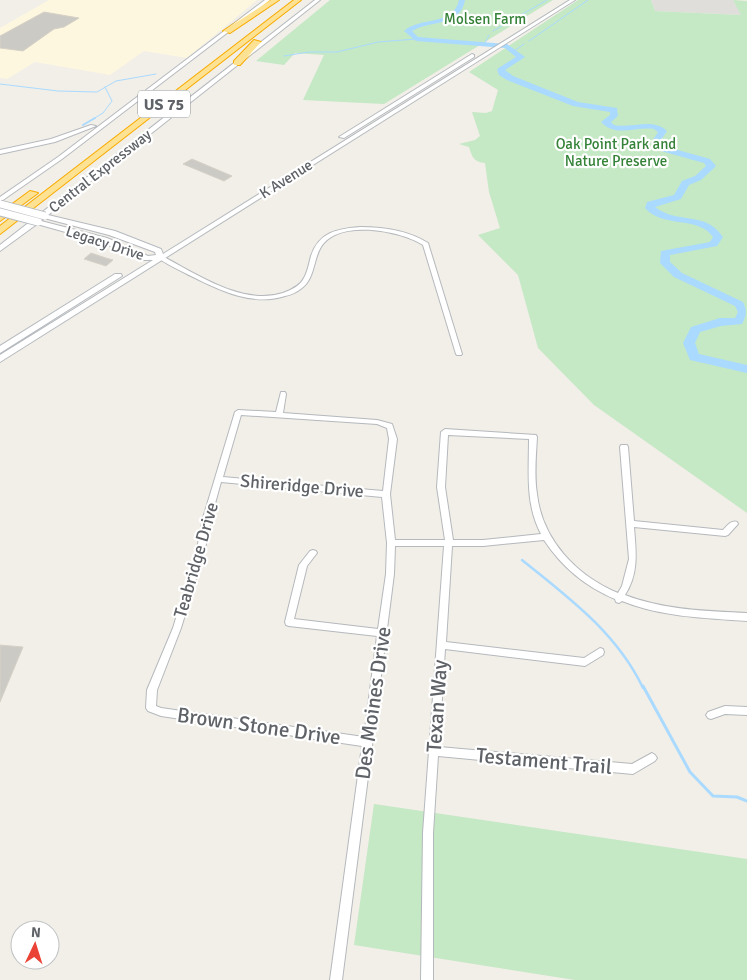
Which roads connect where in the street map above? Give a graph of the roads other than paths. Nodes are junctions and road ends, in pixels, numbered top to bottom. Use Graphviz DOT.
graph roads {
  1 [pos="268,0"];
  2 [pos="276,0"];
  3 [pos="286,0"];
  4 [pos="298,0"];
  5 [pos="306,0"];
  6 [pos="318,0"];
  7 [pos="562,0"];
  8 [pos="572,0"];
  9 [pos="227,31"];
  10 [pos="237,63"];
  11 [pos="408,95"];
  12 [pos="418,99"];
  13 [pos="116,114"];
  14 [pos="155,129"];
  15 [pos="353,130"];
  16 [pos="362,133"];
  17 [pos="0,154"];
  18 [pos="60,158"];
  19 [pos="306,164"];
  20 [pos="56,175"];
  21 [pos="41,187"];
  22 [pos="0,200"];
  23 [pos="0,204"];
  24 [pos="0,212"];
  25 [pos="0,218"];
  26 [pos="44,220"];
  27 [pos="0,231"];
  28 [pos="112,233"];
  29 [pos="104,240"];
  30 [pos="0,250"];
  31 [pos="159,254"];
  32 [pos="0,258"];
  33 [pos="147,258"];
  34 [pos="84,301"];
  35 [pos="7,349"];
  36 [pos="459,354"];
  37 [pos="0,359"];
  38 [pos="283,394"];
  39 [pos="279,415"];
  40 [pos="624,447"];
  41 [pos="219,479"];
  42 [pos="386,494"];
  43 [pos="630,524"];
  44 [pos="734,524"];
  45 [pos="546,537"];
  46 [pos="391,544"];
  47 [pos="448,544"];
  48 [pos="313,553"];
  49 [pos="619,599"];
  50 [pos="747,617"];
  51 [pos="382,633"];
  52 [pos="441,645"];
  53 [pos="600,652"];
  54 [pos="151,708"];
  55 [pos="747,712"];
  56 [pos="710,715"];
  57 [pos="368,742"];
  58 [pos="434,751"];
  59 [pos="652,758"];
  60 [pos="336,980"];
  61 [pos="427,980"];
  1 -- 9 [label="main road, Central Expressway"];
  2 -- 9 [label="highway"];
  3 -- 20 [label="highway, Central Expressway / US 75"];
  4 -- 27 [label="highway, Central Expressway / US 75"];
  5 -- 10 [label="highway"];
  6 -- 10 [label="main road, Central Expressway"];
  7 -- 11 [label="main road, K Avenue"];
  8 -- 12 [label="main road, K Avenue"];
  9 -- 13 [label="main road, Central Expressway"];
  10 -- 14 [label="main road, Central Expressway"];
  11 -- 12 [label="main road"];
  11 -- 15 [label="main road, K Avenue"];
  12 -- 16 [label="main road, K Avenue"];
  13 -- 17 [label="main road"];
  13 -- 18 [label="main road, Central Expressway"];
  14 -- 26 [label="main road"];
  14 -- 30 [label="main road, Central Expressway"];
  15 -- 16 [label="main road"];
  15 -- 19 [label="main road, K Avenue"];
  16 -- 19 [label="main road, K Avenue"];
  17 -- 18 [label="main road"];
  18 -- 22 [label="main road, Central Expressway"];
  19 -- 31 [label="main road, K Avenue"];
  21 -- 25 [label="highway, Central Expressway"];
  23 -- 26 [label="main road, Legacy Drive, bridge"];
  24 -- 26 [label="main road, Legacy Drive, bridge"];
  26 -- 28 [label="main road, Legacy Drive"];
  26 -- 29 [label="main road, Legacy Drive"];
  26 -- 32 [label="main road"];
  28 -- 29 [label="main road"];
  28 -- 31 [label="main road, Legacy Drive"];
  29 -- 33 [label="main road, Legacy Drive"];
  31 -- 33 [label="main road, Legacy Drive"];
  31 -- 34 [label="main road, K Avenue"];
  31 -- 36 [label="street"];
  33 -- 34 [label="main road, K Avenue"];
  34 -- 35 [label="main road, K Avenue"];
  35 -- 37 [label="main road, K Avenue"];
  38 -- 39 [label="street"];
  39 -- 41 [label="street, Teabridge Drive"];
  39 -- 42 [label="street, Des Moines Drive"];
  40 -- 43 [label="street"];
  41 -- 42 [label="street, Shireridge Drive"];
  41 -- 54 [label="street, Teabridge Drive"];
  42 -- 46 [label="street, Des Moines Drive"];
  43 -- 44 [label="street"];
  43 -- 49 [label="street"];
  45 -- 47 [label="street"];
  45 -- 47 [label="street, Texan Way"];
  45 -- 49 [label="street"];
  46 -- 47 [label="street"];
  46 -- 51 [label="street, Des Moines Drive"];
  47 -- 52 [label="street, Texan Way"];
  48 -- 51 [label="street"];
  49 -- 50 [label="street"];
  51 -- 57 [label="street, Des Moines Drive"];
  52 -- 53 [label="street"];
  52 -- 58 [label="street, Texan Way"];
  54 -- 57 [label="street, Brown Stone Drive"];
  55 -- 56 [label="street"];
  57 -- 60 [label="street, Des Moines Drive"];
  58 -- 59 [label="street, Testament Trail"];
  58 -- 61 [label="street, Texan Way"];
}
